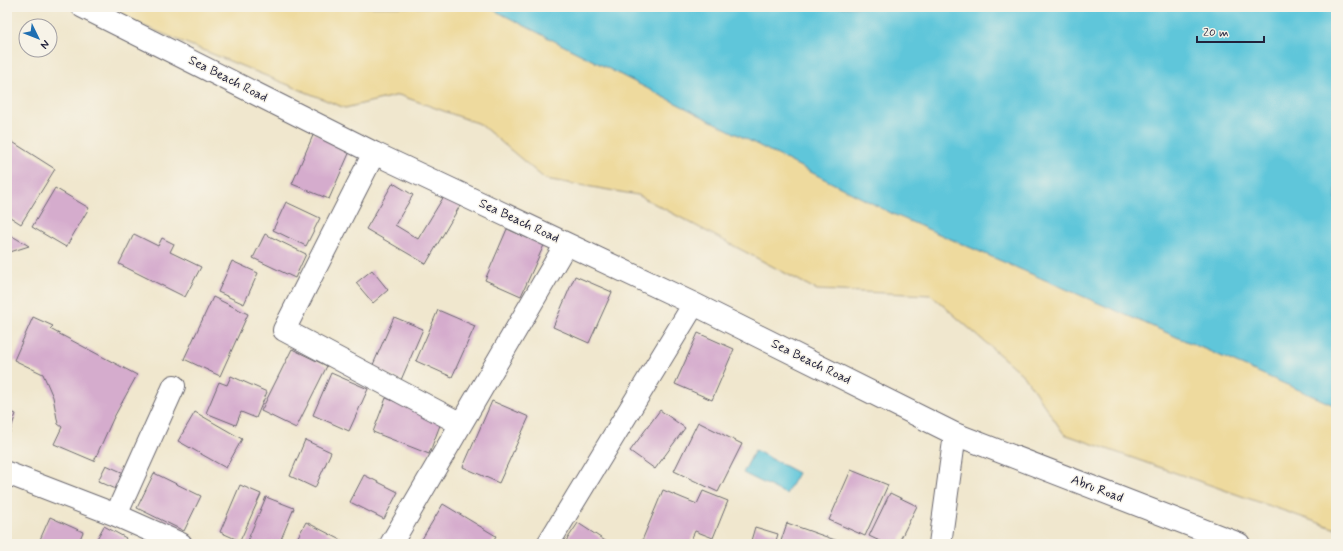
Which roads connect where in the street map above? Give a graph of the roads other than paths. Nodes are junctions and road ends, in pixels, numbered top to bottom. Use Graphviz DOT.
graph roads {
  1 [pos="83,7"];
  2 [pos="374,153"];
  3 [pos="566,244"];
  4 [pos="694,304"];
  5 [pos="174,386"];
  6 [pos="461,424"];
  7 [pos="956,434"];
  8 [pos="7,473"];
  9 [pos="116,515"];
  10 [pos="181,544"];
  11 [pos="391,544"];
  12 [pos="548,544"];
  13 [pos="940,544"];
  14 [pos="1239,544"];
  1 -- 2 [label="street, Sea Beach Road"];
  2 -- 3 [label="street, Sea Beach Road"];
  2 -- 6 [label="street"];
  3 -- 4 [label="street, Sea Beach Road"];
  3 -- 6 [label="street"];
  4 -- 7 [label="street, Sea Beach Road"];
  4 -- 12 [label="street"];
  5 -- 9 [label="street"];
  6 -- 11 [label="street"];
  7 -- 13 [label="street"];
  7 -- 14 [label="street, Abru Road"];
  8 -- 9 [label="street"];
  9 -- 10 [label="street"];
}
